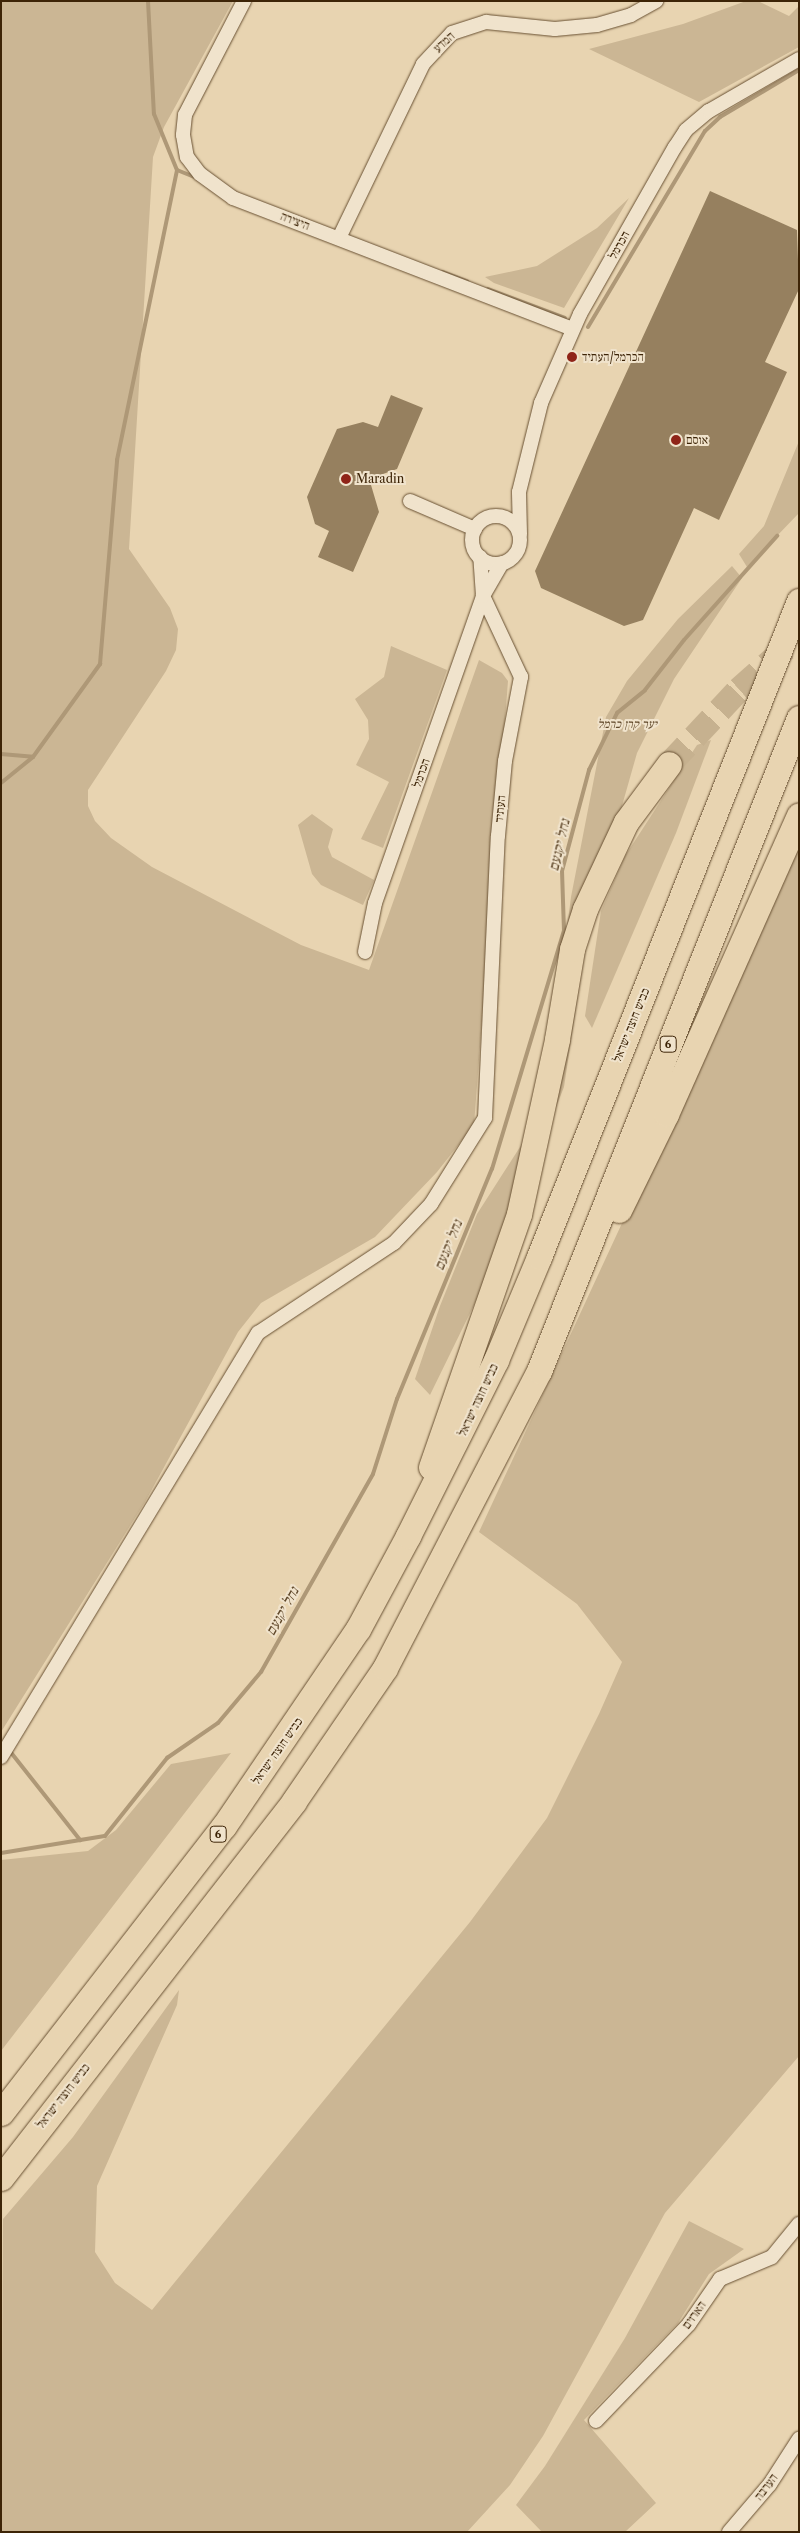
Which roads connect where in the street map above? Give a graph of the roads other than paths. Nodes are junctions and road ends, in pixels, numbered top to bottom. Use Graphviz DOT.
graph roads {
  1 [pos="244,1"];
  2 [pos="656,1"];
  3 [pos="799,58"];
  4 [pos="339,238"];
  5 [pos="573,329"];
  6 [pos="519,492"];
  7 [pos="410,501"];
  8 [pos="496,516"];
  9 [pos="475,529"];
  10 [pos="520,534"];
  11 [pos="480,557"];
  12 [pos="502,563"];
  13 [pos="482,596"];
  14 [pos="799,602"];
  15 [pos="799,718"];
  16 [pos="669,764"];
  17 [pos="799,815"];
  18 [pos="365,952"];
  19 [pos="539,1371"];
  20 [pos="408,1536"];
  21 [pos="1,1757"];
  22 [pos="1,2113"];
  23 [pos="1,2178"];
  24 [pos="799,2224"];
  25 [pos="596,2421"];
  26 [pos="799,2439"];
  27 [pos="729,2532"];
  1 -- 4 [label="street, היצירה"];
  2 -- 4 [label="street, המדע"];
  3 -- 5 [label="street, הכרמל"];
  4 -- 5 [label="street, היצירה"];
  5 -- 6 [label="street, הכרמל"];
  6 -- 8 [label="street, הכרמל"];
  6 -- 10 [label="street, הכרמל"];
  7 -- 9 [label="street"];
  8 -- 9 [label="street"];
  8 -- 10 [label="street"];
  9 -- 11 [label="street"];
  10 -- 12 [label="street"];
  11 -- 12 [label="street"];
  11 -- 13 [label="street, הכרמל"];
  12 -- 13 [label="street, הכרמל"];
  13 -- 18 [label="street, הכרמל"];
  13 -- 21 [label="street, העתיד"];
  14 -- 20 [label="highway, כביש חוצה ישראל / 6"];
  15 -- 19 [label="highway, כביש חוצה ישראל / 6"];
  16 -- 20 [label="highway"];
  17 -- 19 [label="highway"];
  19 -- 23 [label="highway, כביש חוצה ישראל / 6"];
  20 -- 22 [label="highway, כביש חוצה ישראל / 6"];
  24 -- 25 [label="street, הארזים"];
  26 -- 27 [label="street, הערבה"];
}
